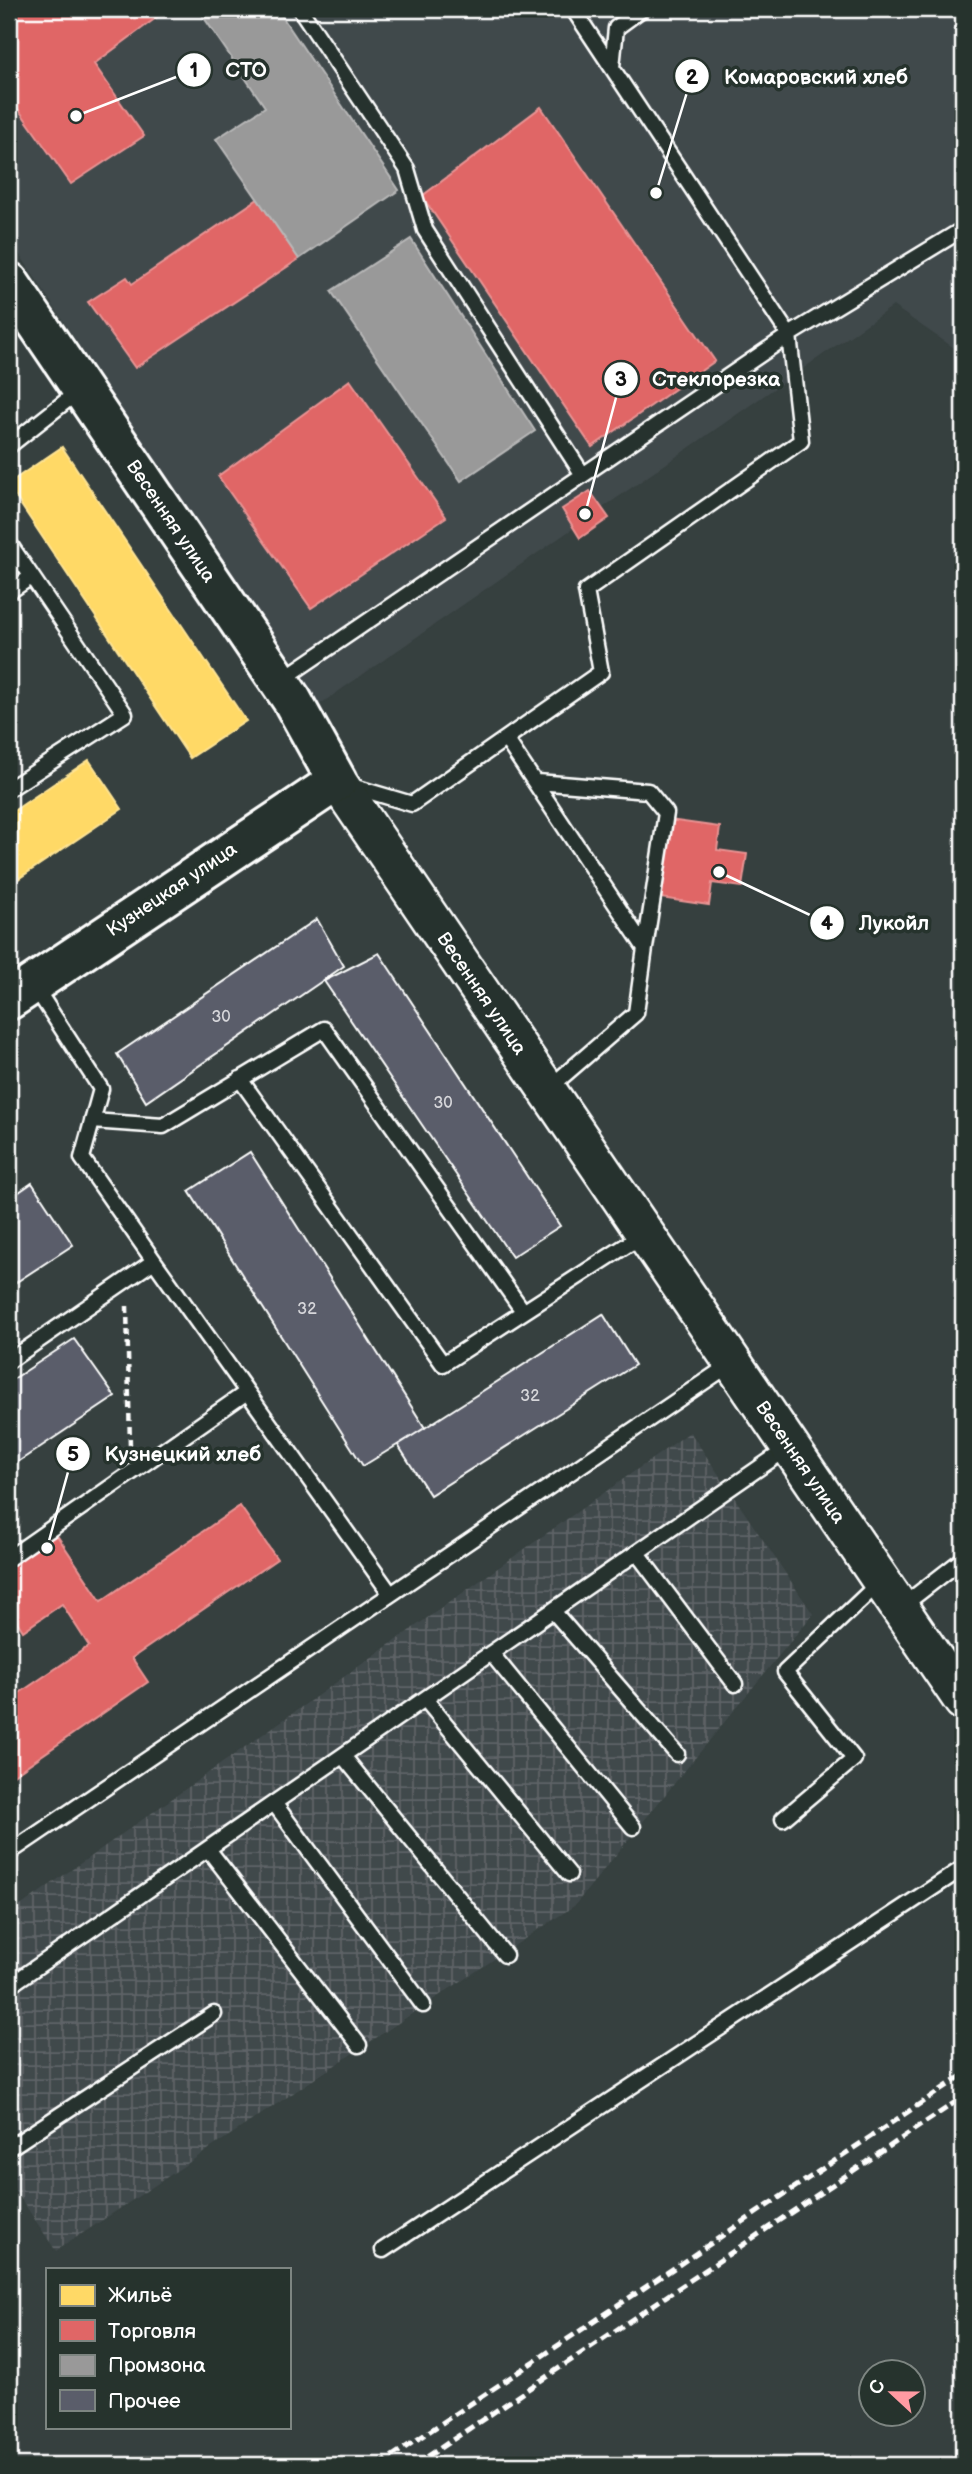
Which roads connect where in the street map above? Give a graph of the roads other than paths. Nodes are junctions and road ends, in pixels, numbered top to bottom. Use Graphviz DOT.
graph roads {
  1 [pos="300,9"];
  2 [pos="573,9"];
  3 [pos="642,9"];
  4 [pos="612,67"];
  5 [pos="963,229"];
  6 [pos="9,282"];
  7 [pos="789,335"];
  8 [pos="81,389"];
  9 [pos="9,446"];
  10 [pos="583,475"];
  11 [pos="9,543"];
  12 [pos="31,577"];
  13 [pos="9,592"];
  14 [pos="279,682"];
  15 [pos="506,739"];
  16 [pos="337,781"];
  17 [pos="537,782"];
  18 [pos="9,789"];
  19 [pos="645,948"];
  20 [pos="21,992"];
  21 [pos="240,1079"];
  22 [pos="547,1090"];
  23 [pos="92,1121"];
  24 [pos="645,1233"];
  25 [pos="154,1261"];
  26 [pos="523,1311"];
  27 [pos="9,1361"];
  28 [pos="733,1362"];
  29 [pos="247,1392"];
  30 [pos="790,1447"];
  31 [pos="637,1553"];
  32 [pos="9,1558"];
  33 [pos="963,1559"];
  34 [pos="390,1593"];
  35 [pos="891,1595"];
  36 [pos="553,1611"];
  37 [pos="491,1653"];
  38 [pos="735,1684"];
  39 [pos="425,1699"];
  40 [pos="963,1701"];
  41 [pos="677,1754"];
  42 [pos="343,1756"];
  43 [pos="274,1803"];
  44 [pos="782,1819"];
  45 [pos="633,1827"];
  46 [pos="208,1849"];
  47 [pos="9,1853"];
  48 [pos="963,1868"];
  49 [pos="569,1874"];
  50 [pos="505,1955"];
  51 [pos="9,1986"];
  52 [pos="423,2004"];
  53 [pos="215,2014"];
  54 [pos="359,2045"];
  55 [pos="9,2140"];
  56 [pos="383,2250"];
  1 -- 10 [label="lane"];
  2 -- 4 [label="lane"];
  3 -- 4 [label="lane"];
  4 -- 7 [label="lane"];
  5 -- 7 [label="lane"];
  6 -- 8 [label="main road, Весенняя улица"];
  7 -- 10 [label="lane"];
  7 -- 15 [label="lane"];
  8 -- 9 [label="lane"];
  8 -- 14 [label="main road, Весенняя улица"];
  10 -- 14 [label="lane"];
  11 -- 12 [label="lane"];
  12 -- 13 [label="lane"];
  12 -- 18 [label="lane"];
  14 -- 16 [label="main road, Весенняя улица"];
  15 -- 16 [label="lane"];
  15 -- 17 [label="lane"];
  16 -- 20 [label="main road, Кузнецкая улица"];
  16 -- 22 [label="street, Весенняя улица"];
  17 -- 19 [label="lane"];
  17 -- 19 [label="lane"];
  19 -- 22 [label="lane"];
  20 -- 23 [label="lane"];
  21 -- 23 [label="lane"];
  21 -- 26 [label="lane"];
  21 -- 26 [label="lane"];
  22 -- 24 [label="street, Весенняя улица"];
  23 -- 25 [label="lane"];
  24 -- 26 [label="lane"];
  24 -- 28 [label="street, Весенняя улица"];
  25 -- 27 [label="lane"];
  25 -- 29 [label="lane"];
  28 -- 30 [label="street, Весенняя улица"];
  28 -- 34 [label="lane"];
  29 -- 32 [label="lane"];
  29 -- 34 [label="lane"];
  30 -- 31 [label="lane"];
  30 -- 35 [label="street, Весенняя улица"];
  31 -- 36 [label="lane"];
  31 -- 38 [label="lane"];
  33 -- 35 [label="lane"];
  34 -- 47 [label="lane"];
  35 -- 40 [label="street, Весенняя улица"];
  35 -- 44 [label="lane"];
  36 -- 37 [label="lane"];
  36 -- 41 [label="lane"];
  37 -- 39 [label="lane"];
  37 -- 45 [label="lane"];
  39 -- 42 [label="lane"];
  39 -- 49 [label="lane"];
  42 -- 43 [label="lane"];
  42 -- 50 [label="lane"];
  43 -- 46 [label="lane"];
  43 -- 52 [label="lane"];
  46 -- 51 [label="lane"];
  46 -- 54 [label="lane"];
  48 -- 56 [label="lane"];
  53 -- 55 [label="lane"];
}
